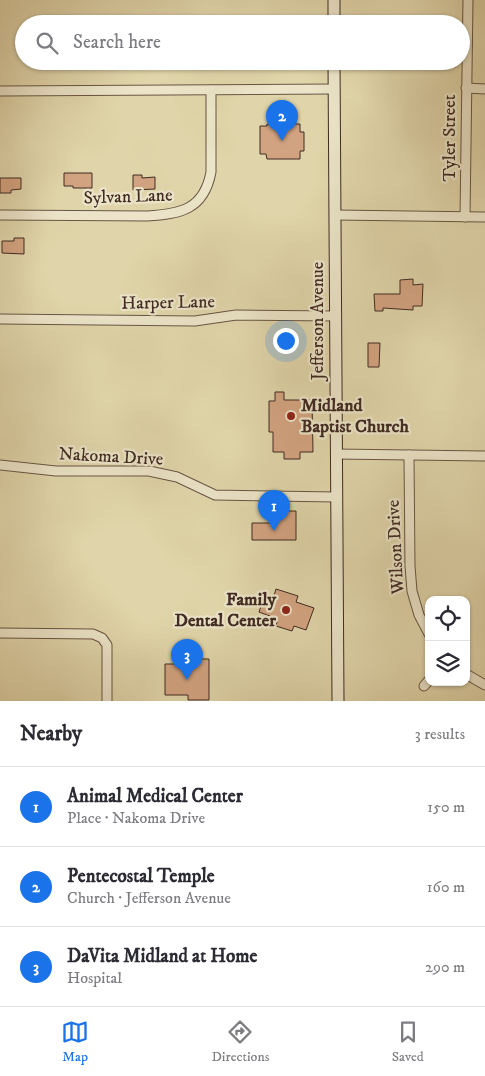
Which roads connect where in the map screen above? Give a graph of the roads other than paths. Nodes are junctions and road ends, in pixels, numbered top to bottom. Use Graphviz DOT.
graph roads {
  1 [pos="334,0"];
  2 [pos="468,0"];
  3 [pos="334,15"];
  4 [pos="468,15"];
  5 [pos="334,70"];
  6 [pos="466,70"];
  7 [pos="466,88"];
  8 [pos="334,89"];
  9 [pos="485,89"];
  10 [pos="211,90"];
  11 [pos="0,91"];
  12 [pos="0,215"];
  13 [pos="335,215"];
  14 [pos="465,217"];
  15 [pos="485,218"];
  16 [pos="336,316"];
  17 [pos="0,319"];
  18 [pos="336,454"];
  19 [pos="409,455"];
  20 [pos="485,456"];
  21 [pos="0,465"];
  22 [pos="336,496"];
  23 [pos="425,626"];
  24 [pos="0,634"];
  25 [pos="470,676"];
  26 [pos="485,685"];
  27 [pos="107,701"];
  28 [pos="338,701"];
  1 -- 3 [label="street"];
  2 -- 4 [label="street, Tyler Street"];
  5 -- 8 [label="street, Jefferson Avenue"];
  6 -- 7 [label="street, Tyler Street"];
  7 -- 9 [label="street"];
  7 -- 14 [label="street, Tyler Street"];
  8 -- 10 [label="street"];
  8 -- 13 [label="street, Jefferson Avenue"];
  10 -- 11 [label="street"];
  10 -- 12 [label="street, Sylvan Lane"];
  13 -- 14 [label="street"];
  13 -- 16 [label="street, Jefferson Avenue"];
  14 -- 15 [label="street"];
  16 -- 17 [label="street, Harper Lane"];
  16 -- 18 [label="street, Jefferson Avenue"];
  18 -- 19 [label="street"];
  18 -- 22 [label="street, Jefferson Avenue"];
  19 -- 20 [label="street"];
  19 -- 23 [label="street, Wilson Drive"];
  21 -- 22 [label="street, Nakoma Drive"];
  22 -- 28 [label="street, Jefferson Avenue"];
  24 -- 27 [label="street"];
  25 -- 26 [label="street"];
}
